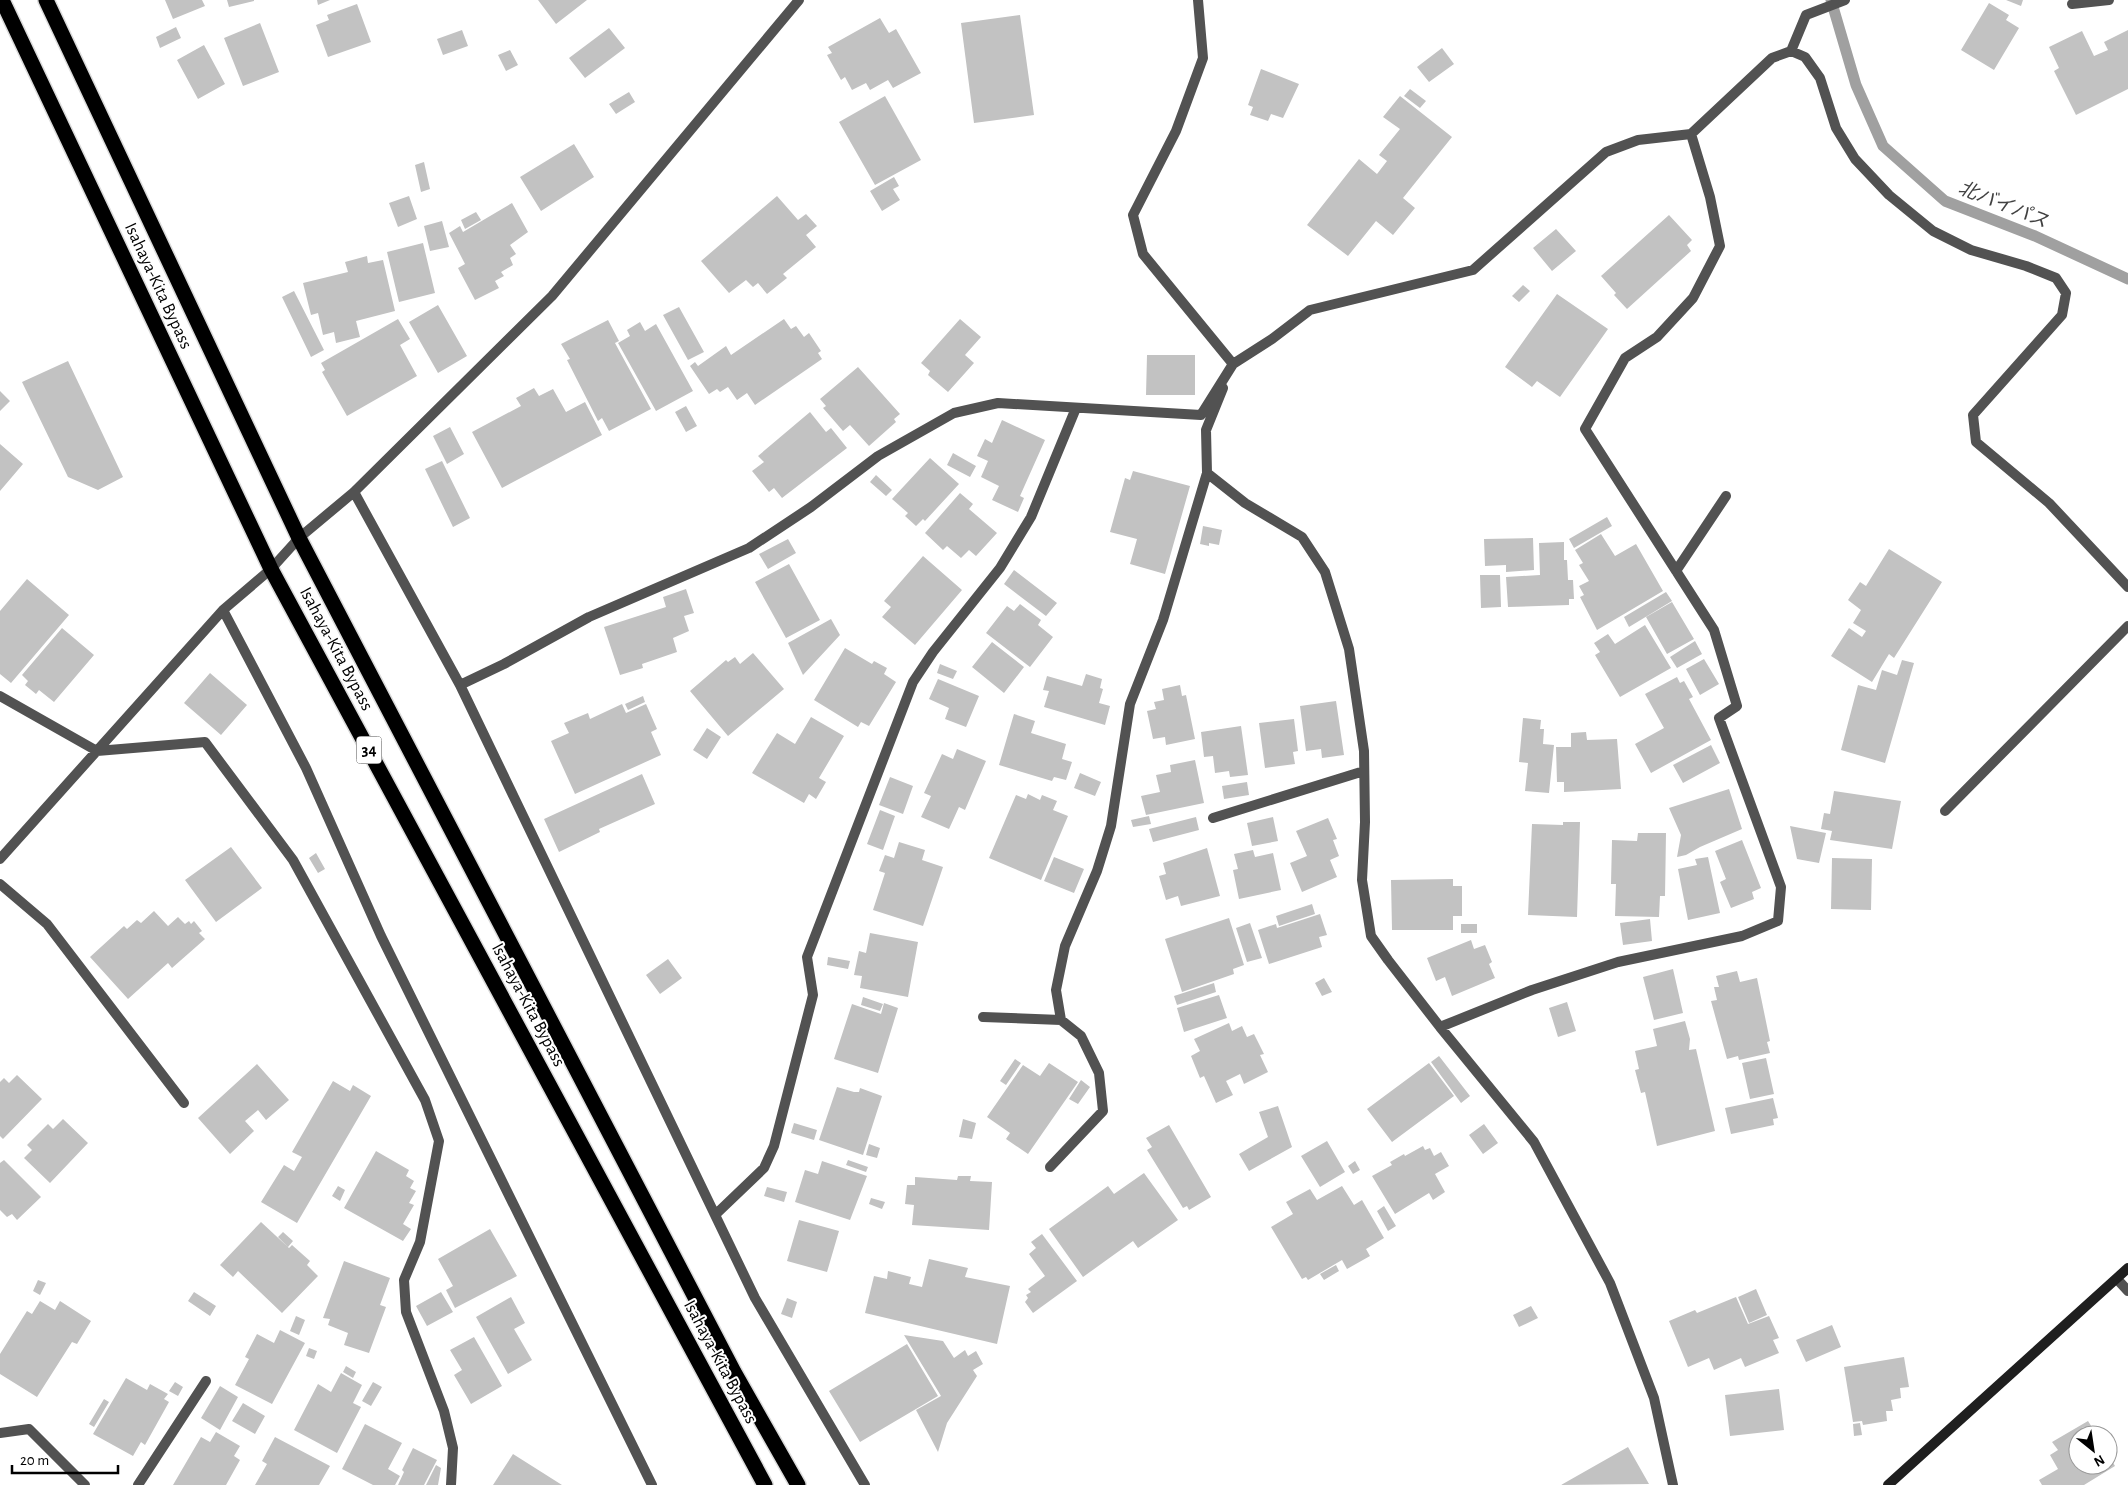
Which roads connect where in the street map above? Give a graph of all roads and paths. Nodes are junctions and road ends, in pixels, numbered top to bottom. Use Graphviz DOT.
graph roads {
  1 [pos="2,0"];
  2 [pos="46,0"];
  3 [pos="799,0"];
  4 [pos="1198,0"];
  5 [pos="1844,0"];
  6 [pos="2109,0"];
  7 [pos="2072,4"];
  8 [pos="1791,50"];
  9 [pos="1691,134"];
  10 [pos="1233,364"];
  11 [pos="1076,408"];
  12 [pos="1207,473"];
  13 [pos="354,492"];
  14 [pos="1726,496"];
  15 [pos="299,538"];
  16 [pos="271,569"];
  17 [pos="1676,571"];
  18 [pos="2128,587"];
  19 [pos="223,610"];
  20 [pos="2128,626"];
  21 [pos="460,685"];
  22 [pos="0,696"];
  23 [pos="97,751"];
  24 [pos="1364,771"];
  25 [pos="1945,811"];
  26 [pos="1213,818"];
  27 [pos="0,860"];
  28 [pos="0,884"];
  29 [pos="983,1017"];
  30 [pos="1061,1020"];
  31 [pos="1440,1027"];
  32 [pos="184,1103"];
  33 [pos="1050,1167"];
  34 [pos="715,1215"];
  35 [pos="2128,1268"];
  36 [pos="2117,1279"];
  37 [pos="2128,1292"];
  38 [pos="206,1381"];
  39 [pos="0,1432"];
  40 [pos="85,1485"];
  41 [pos="138,1485"];
  42 [pos="451,1485"];
  43 [pos="652,1485"];
  44 [pos="765,1485"];
  45 [pos="798,1485"];
  46 [pos="865,1485"];
  47 [pos="1673,1485"];
  48 [pos="1888,1485"];
  1 -- 16 [label="highway, Isahaya-Kita Bypass / 34"];
  2 -- 15 [label="highway, Isahaya-Kita Bypass / 34"];
  3 -- 13 [label="street"];
  4 -- 10 [label="street"];
  5 -- 8 [label="street"];
  6 -- 7 [label="street"];
  8 -- 9 [label="street"];
  8 -- 18 [label="street"];
  9 -- 10 [label="street"];
  9 -- 17 [label="street"];
  10 -- 11 [label="street"];
  10 -- 12 [label="street"];
  11 -- 21 [label="street"];
  11 -- 34 [label="street"];
  12 -- 24 [label="street"];
  12 -- 30 [label="street"];
  13 -- 15 [label="street"];
  13 -- 21 [label="street"];
  14 -- 17 [label="street"];
  15 -- 16 [label="street"];
  15 -- 45 [label="highway, Isahaya-Kita Bypass / 34"];
  16 -- 19 [label="street"];
  16 -- 44 [label="highway, Isahaya-Kita Bypass / 34"];
  17 -- 31 [label="street"];
  19 -- 23 [label="street"];
  19 -- 43 [label="street"];
  20 -- 25 [label="street"];
  21 -- 34 [label="street"];
  22 -- 23 [label="street"];
  23 -- 27 [label="street"];
  23 -- 42 [label="street"];
  24 -- 26 [label="street"];
  24 -- 31 [label="street"];
  28 -- 32 [label="street"];
  29 -- 30 [label="street"];
  30 -- 33 [label="street"];
  31 -- 47 [label="street"];
  34 -- 46 [label="street"];
  35 -- 36 [label="street"];
  36 -- 37 [label="street"];
  36 -- 48 [label="street"];
  38 -- 41 [label="street"];
  39 -- 40 [label="street"];
}
